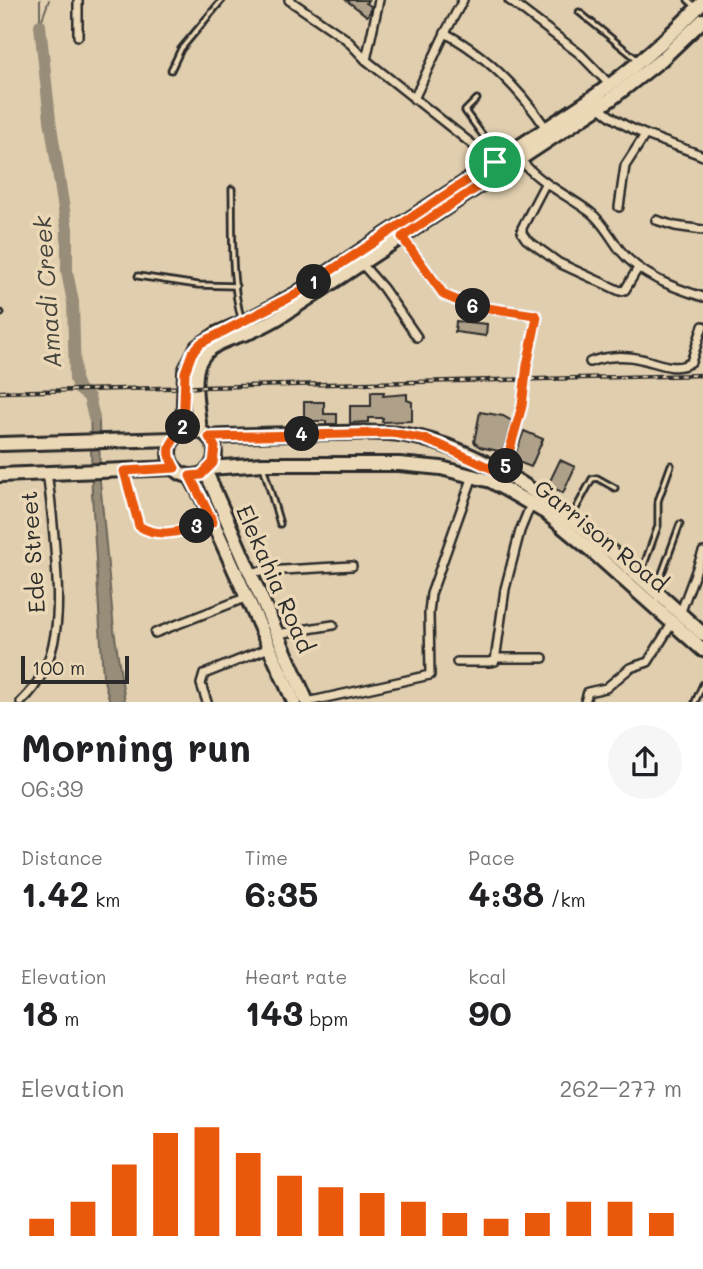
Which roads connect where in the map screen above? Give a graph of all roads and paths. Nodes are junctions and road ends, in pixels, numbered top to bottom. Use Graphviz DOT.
graph roads {
  1 [pos="78,0"];
  2 [pos="222,0"];
  3 [pos="290,0"];
  4 [pos="379,0"];
  5 [pos="463,0"];
  6 [pos="509,0"];
  7 [pos="579,12"];
  8 [pos="699,14"];
  9 [pos="445,33"];
  10 [pos="78,36"];
  11 [pos="366,60"];
  12 [pos="640,61"];
  13 [pos="171,70"];
  14 [pos="610,85"];
  15 [pos="414,99"];
  16 [pos="477,99"];
  17 [pos="599,107"];
  18 [pos="546,128"];
  19 [pos="645,135"];
  20 [pos="483,151"];
  21 [pos="517,155"];
  22 [pos="703,156"];
  23 [pos="499,166"];
  24 [pos="544,184"];
  25 [pos="232,190"];
  26 [pos="619,206"];
  27 [pos="656,219"];
  28 [pos="703,230"];
  29 [pos="402,237"];
  30 [pos="362,264"];
  31 [pos="638,268"];
  32 [pos="138,276"];
  33 [pos="236,286"];
  34 [pos="703,297"];
  35 [pos="243,323"];
  36 [pos="703,326"];
  37 [pos="417,337"];
  38 [pos="590,362"];
  39 [pos="204,434"];
  40 [pos="178,435"];
  41 [pos="0,444"];
  42 [pos="263,464"];
  43 [pos="671,465"];
  44 [pos="175,468"];
  45 [pos="208,470"];
  46 [pos="124,471"];
  47 [pos="47,473"];
  48 [pos="503,474"];
  49 [pos="0,475"];
  50 [pos="190,476"];
  51 [pos="473,476"];
  52 [pos="615,488"];
  53 [pos="531,503"];
  54 [pos="571,518"];
  55 [pos="213,522"];
  56 [pos="280,524"];
  57 [pos="680,524"];
  58 [pos="703,552"];
  59 [pos="352,566"];
  60 [pos="248,572"];
  61 [pos="639,578"];
  62 [pos="656,592"];
  63 [pos="245,598"];
  64 [pos="676,618"];
  65 [pos="333,625"];
  66 [pos="155,633"];
  67 [pos="276,634"];
  68 [pos="703,634"];
  69 [pos="269,648"];
  70 [pos="703,650"];
  71 [pos="496,658"];
  72 [pos="543,658"];
  73 [pos="457,662"];
  74 [pos="703,684"];
  75 [pos="354,693"];
  76 [pos="20,702"];
  77 [pos="207,702"];
  78 [pos="293,702"];
  79 [pos="307,702"];
  80 [pos="354,702"];
  81 [pos="585,702"];
  82 [pos="695,702"];
  1 -- 10 [label="street"];
  2 -- 13 [label="lane"];
  3 -- 11 [label="street"];
  4 -- 11 [label="street"];
  5 -- 9 [label="street"];
  6 -- 14 [label="street"];
  7 -- 12 [label="lane"];
  8 -- 12 [label="main road"];
  8 -- 17 [label="main road"];
  9 -- 15 [label="street"];
  9 -- 18 [label="street"];
  11 -- 15 [label="street"];
  12 -- 14 [label="main road"];
  14 -- 18 [label="main road"];
  15 -- 20 [label="street"];
  16 -- 20 [label="lane"];
  17 -- 19 [label="street"];
  17 -- 21 [label="main road"];
  18 -- 21 [label="main road"];
  19 -- 22 [label="street"];
  19 -- 26 [label="street"];
  20 -- 23 [label="street"];
  21 -- 23 [label="main road"];
  21 -- 24 [label="street"];
  23 -- 29 [label="main road"];
  23 -- 35 [label="main road"];
  24 -- 31 [label="street"];
  24 -- 31 [label="street"];
  25 -- 33 [label="lane"];
  27 -- 28 [label="street"];
  29 -- 30 [label="main road"];
  29 -- 48 [label="street"];
  30 -- 37 [label="street"];
  30 -- 39 [label="main road"];
  31 -- 34 [label="street"];
  32 -- 33 [label="lane"];
  33 -- 35 [label="lane"];
  35 -- 40 [label="main road"];
  36 -- 38 [label="street"];
  39 -- 40 [label="main road"];
  39 -- 45 [label="main road"];
  39 -- 48 [label="main road, Garrison Road"];
  40 -- 41 [label="main road"];
  40 -- 44 [label="main road"];
  42 -- 45 [label="main road, Garrison Road"];
  42 -- 51 [label="main road, Garrison Road"];
  42 -- 56 [label="lane"];
  43 -- 61 [label="lane"];
  44 -- 46 [label="main road"];
  44 -- 50 [label="main road"];
  45 -- 50 [label="main road"];
  45 -- 60 [label="main road, Elekahia Road"];
  46 -- 47 [label="main road"];
  46 -- 55 [label="lane"];
  47 -- 49 [label="main road"];
  47 -- 76 [label="street, Ede Street"];
  48 -- 54 [label="main road, Garrison Road"];
  50 -- 55 [label="main road, Elekahia Road"];
  51 -- 53 [label="main road, Garrison Road"];
  51 -- 75 [label="street"];
  52 -- 54 [label="lane"];
  53 -- 64 [label="main road, Garrison Road"];
  53 -- 71 [label="street"];
  54 -- 61 [label="main road, Garrison Road"];
  55 -- 63 [label="main road, Elekahia Road"];
  57 -- 62 [label="lane"];
  58 -- 64 [label="street"];
  59 -- 60 [label="street"];
  60 -- 67 [label="main road, Elekahia Road"];
  61 -- 62 [label="main road, Garrison Road"];
  62 -- 64 [label="main road, Garrison Road"];
  63 -- 66 [label="street"];
  63 -- 69 [label="main road, Elekahia Road"];
  64 -- 68 [label="main road, Garrison Road"];
  64 -- 70 [label="main road, Garrison Road"];
  64 -- 81 [label="street"];
  65 -- 67 [label="street"];
  67 -- 79 [label="main road, Elekahia Road"];
  69 -- 77 [label="street"];
  69 -- 78 [label="main road, Elekahia Road"];
  71 -- 72 [label="street"];
  71 -- 73 [label="street"];
  74 -- 82 [label="lane"];
  75 -- 79 [label="street"];
  75 -- 80 [label="street"];
}
